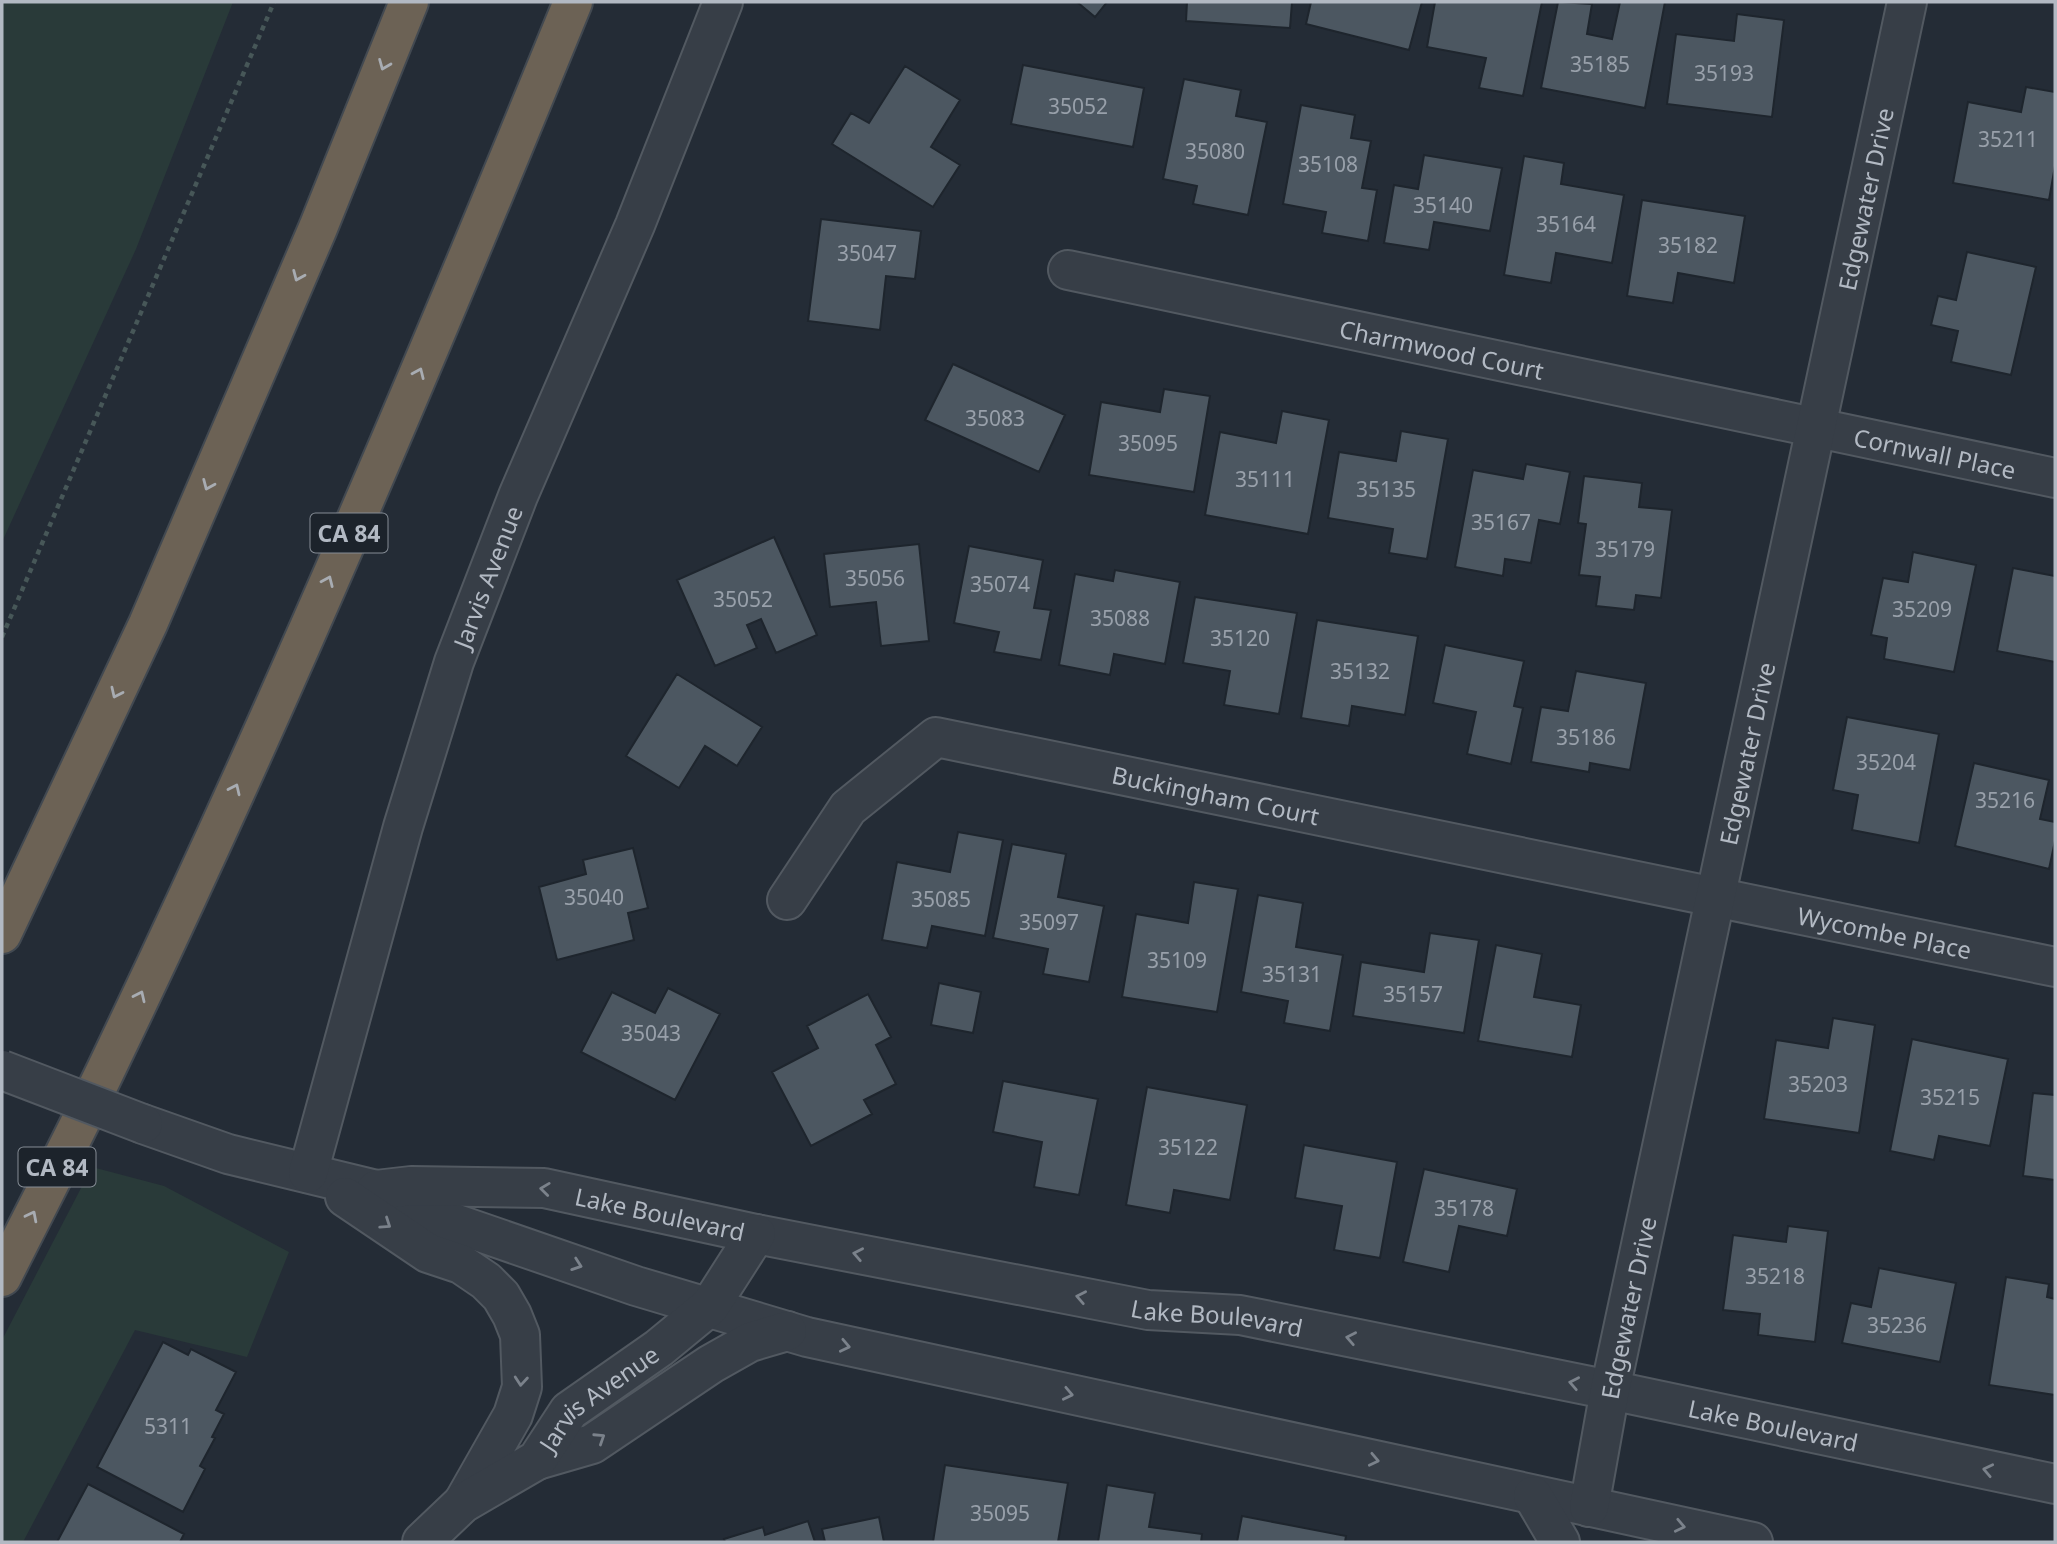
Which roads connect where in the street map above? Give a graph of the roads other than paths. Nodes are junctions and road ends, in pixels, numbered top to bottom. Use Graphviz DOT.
graph roads {
  1 [pos="409,2"];
  2 [pos="573,2"];
  3 [pos="723,2"];
  4 [pos="1907,2"];
  5 [pos="1068,270"];
  6 [pos="1815,427"];
  7 [pos="2055,478"];
  8 [pos="1715,896"];
  9 [pos="787,900"];
  10 [pos="2,934"];
  11 [pos="2055,967"];
  12 [pos="2,1070"];
  13 [pos="308,1173"];
  14 [pos="376,1189"];
  15 [pos="755,1234"];
  16 [pos="2,1276"];
  17 [pos="709,1306"];
  18 [pos="787,1331"];
  19 [pos="1611,1390"];
  20 [pos="537,1460"];
  21 [pos="2055,1485"];
  22 [pos="1534,1496"];
  23 [pos="463,1503"];
  24 [pos="1589,1507"];
  25 [pos="1640,1518"];
  26 [pos="422,1542"];
  27 [pos="1560,1542"];
  28 [pos="1607,1542"];
  29 [pos="1754,1542"];
  1 -- 10 [label="highway, one-way"];
  16 -- 2 [label="highway, CA 84, one-way"];
  3 -- 13 [label="street, Jarvis Avenue"];
  4 -- 6 [label="street, Edgewater Drive"];
  5 -- 6 [label="street, Charmwood Court"];
  6 -- 7 [label="street, Cornwall Place"];
  6 -- 8 [label="street, Edgewater Drive"];
  8 -- 9 [label="street, Buckingham Court"];
  8 -- 11 [label="street, Wycombe Place"];
  8 -- 19 [label="street, Edgewater Drive"];
  12 -- 13 [label="street, Lake Boulevard, bridge"];
  13 -- 14 [label="street, Lake Boulevard"];
  13 -- 23 [label="street, one-way"];
  15 -- 14 [label="street, Lake Boulevard, one-way"];
  14 -- 17 [label="street, Lake Boulevard, one-way"];
  15 -- 17 [label="street, Jarvis Avenue"];
  19 -- 15 [label="street, Lake Boulevard, one-way"];
  17 -- 18 [label="street, Lake Boulevard"];
  17 -- 20 [label="street, Jarvis Avenue"];
  20 -- 18 [label="street, one-way"];
  18 -- 22 [label="street, Lake Boulevard, one-way"];
  21 -- 19 [label="street, Lake Boulevard, one-way"];
  19 -- 24 [label="street, Edgewater Drive"];
  20 -- 23 [label="street, Jarvis Avenue"];
  22 -- 24 [label="street, Lake Boulevard"];
  22 -- 27 [label="street"];
  23 -- 26 [label="street, Jarvis Avenue"];
  24 -- 25 [label="street, Lake Boulevard"];
  25 -- 28 [label="street"];
  25 -- 29 [label="street, Lake Boulevard, one-way"];
}
